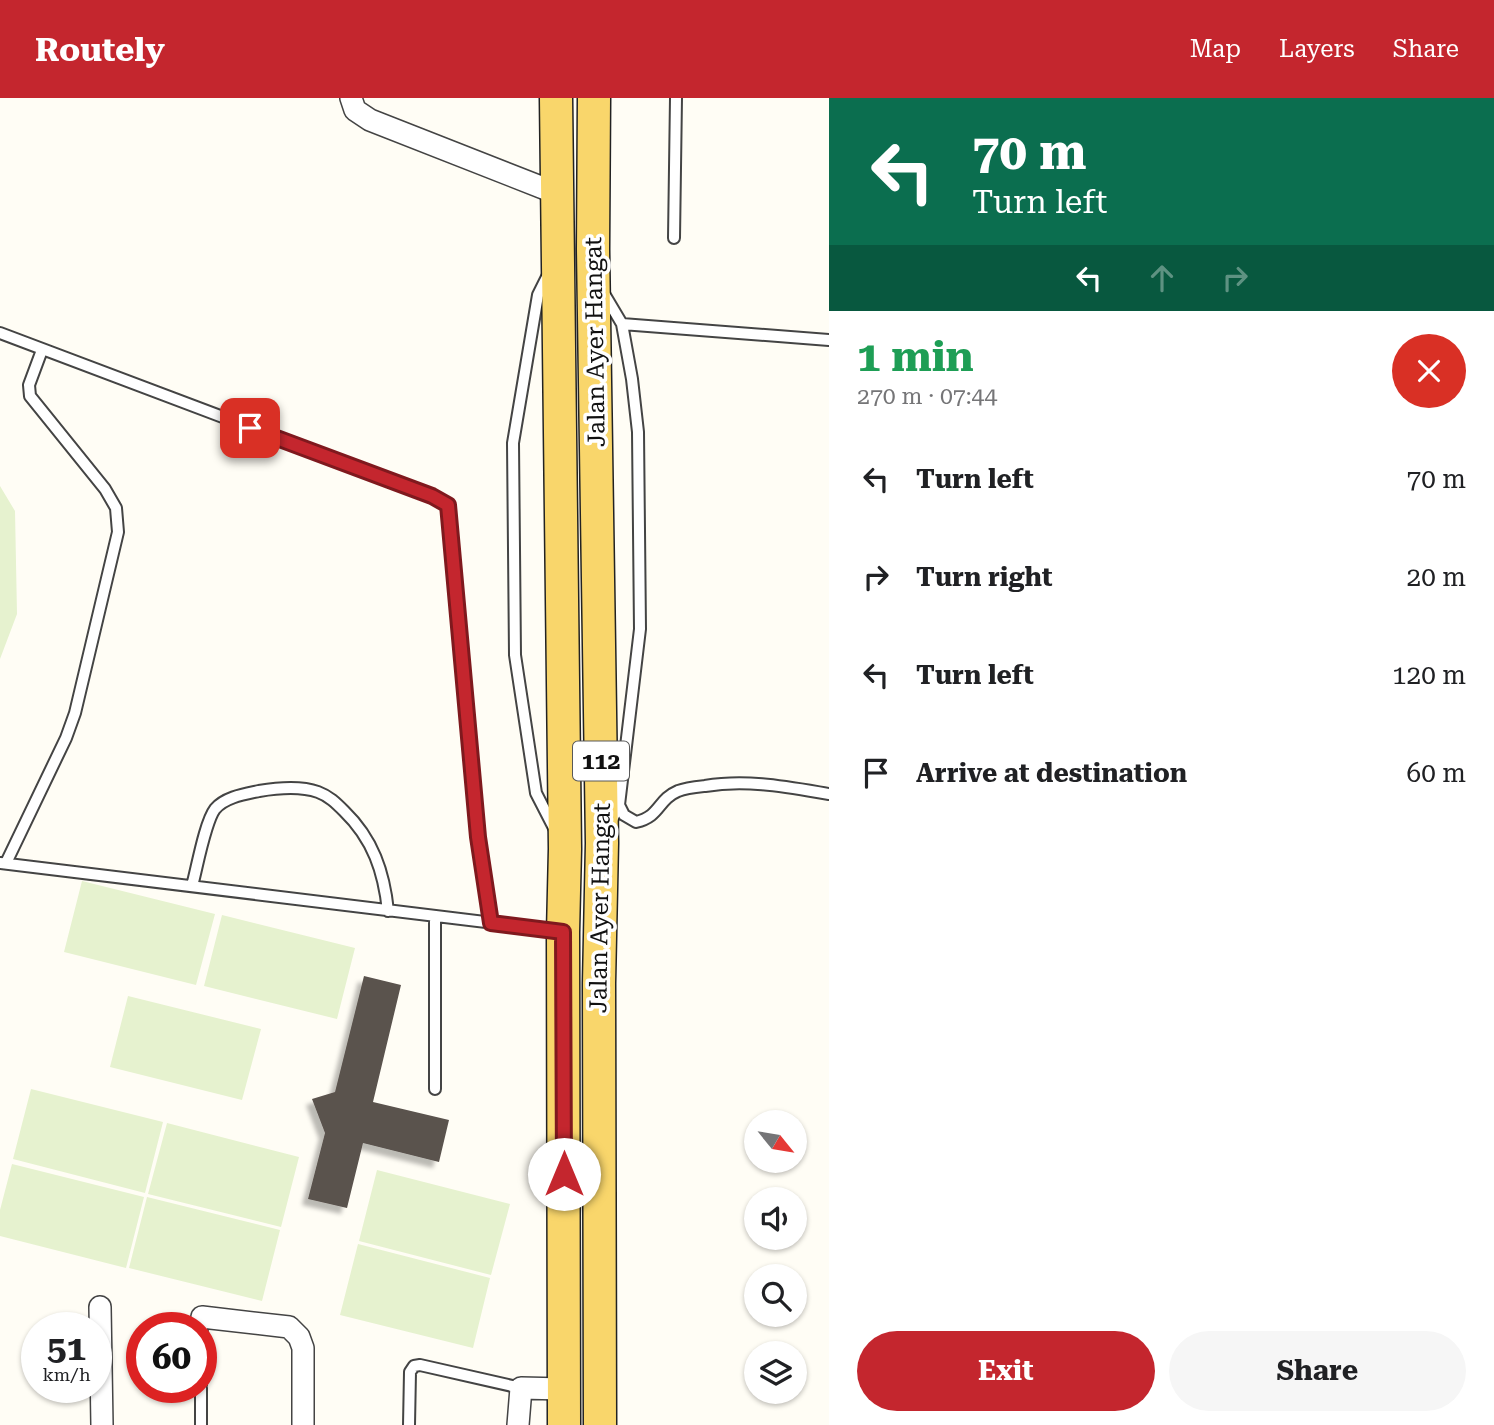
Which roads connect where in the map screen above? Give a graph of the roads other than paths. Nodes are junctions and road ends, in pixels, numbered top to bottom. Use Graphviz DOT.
graph roads {
  1 [pos="351,98"];
  2 [pos="556,98"];
  3 [pos="594,98"];
  4 [pos="676,98"];
  5 [pos="556,193"];
  6 [pos="674,238"];
  7 [pos="593,249"];
  8 [pos="558,255"];
  9 [pos="622,324"];
  10 [pos="0,333"];
  11 [pos="829,340"];
  12 [pos="42,350"];
  13 [pos="829,794"];
  14 [pos="619,805"];
  15 [pos="602,843"];
  16 [pos="565,849"];
  17 [pos="3,863"];
  18 [pos="192,886"];
  19 [pos="388,911"];
  20 [pos="435,918"];
  21 [pos="491,923"];
  22 [pos="563,932"];
  23 [pos="435,1089"];
  24 [pos="100,1307"];
  25 [pos="217,1319"];
  26 [pos="521,1388"];
  27 [pos="564,1389"];
  28 [pos="201,1403"];
  29 [pos="102,1425"];
  30 [pos="201,1425"];
  31 [pos="303,1425"];
  32 [pos="409,1425"];
  33 [pos="518,1425"];
  34 [pos="564,1425"];
  35 [pos="600,1425"];
  1 -- 5 [label="street"];
  2 -- 5 [label="main road, Jalan Ayer Hangat / 112"];
  3 -- 7 [label="main road, Jalan Ayer Hangat / 112"];
  4 -- 6 [label="lane"];
  5 -- 8 [label="main road, Jalan Ayer Hangat / 112"];
  7 -- 9 [label="lane"];
  7 -- 15 [label="main road, Jalan Ayer Hangat / 112"];
  8 -- 16 [label="main road, Jalan Ayer Hangat / 112"];
  8 -- 16 [label="lane"];
  9 -- 11 [label="lane"];
  9 -- 14 [label="lane"];
  10 -- 12 [label="lane"];
  12 -- 17 [label="lane"];
  12 -- 21 [label="lane"];
  13 -- 14 [label="lane"];
  14 -- 15 [label="lane"];
  15 -- 35 [label="main road, Jalan Ayer Hangat / 112"];
  16 -- 22 [label="main road, Jalan Ayer Hangat / 112"];
  17 -- 18 [label="lane"];
  18 -- 19 [label="lane"];
  18 -- 19 [label="lane"];
  19 -- 20 [label="lane"];
  20 -- 21 [label="lane"];
  20 -- 23 [label="lane"];
  21 -- 22 [label="lane"];
  22 -- 27 [label="main road, Jalan Ayer Hangat / 112"];
  24 -- 29 [label="street"];
  25 -- 31 [label="street"];
  26 -- 27 [label="street"];
  26 -- 32 [label="lane"];
  26 -- 33 [label="street"];
  27 -- 34 [label="main road, Jalan Ayer Hangat / 112"];
  28 -- 30 [label="lane"];
}
